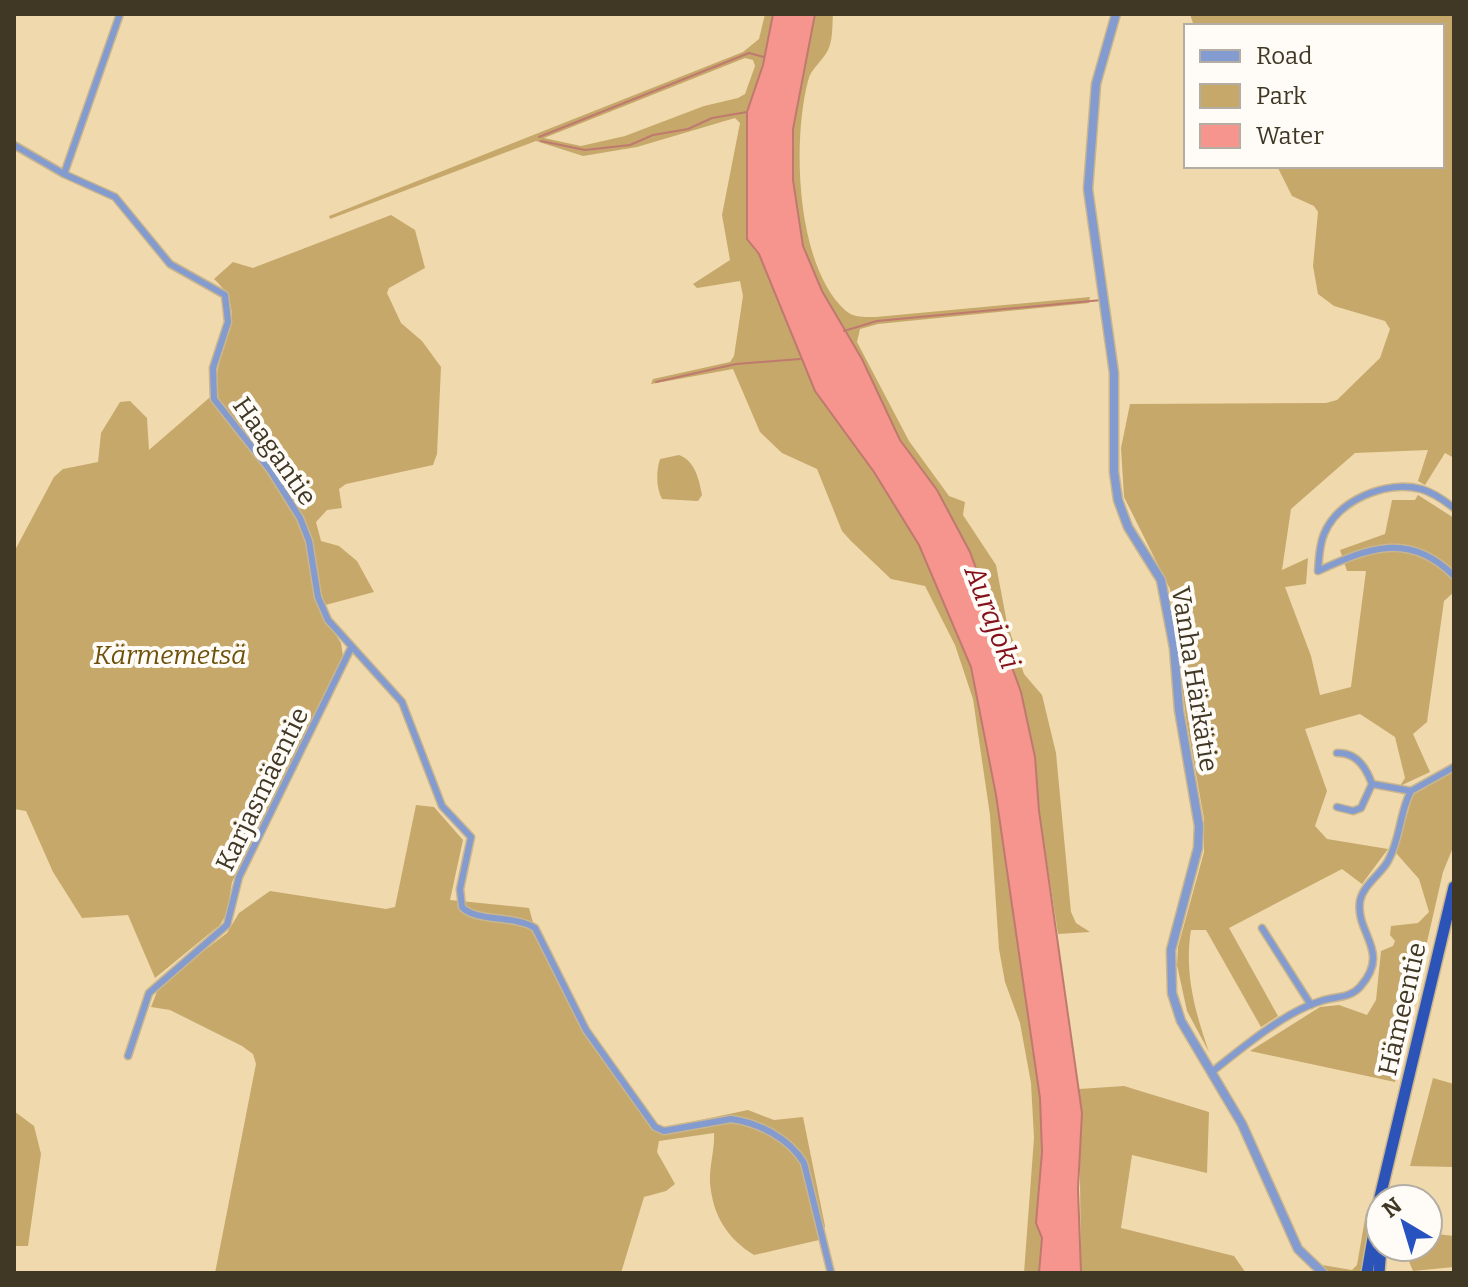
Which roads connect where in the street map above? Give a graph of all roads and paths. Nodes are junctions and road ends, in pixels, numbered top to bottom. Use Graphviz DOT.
graph roads {
  1 [pos="120,14"];
  2 [pos="1116,14"];
  3 [pos="14,145"];
  4 [pos="64,174"];
  5 [pos="1454,508"];
  6 [pos="1454,576"];
  7 [pos="351,648"];
  8 [pos="1337,753"];
  9 [pos="1454,767"];
  10 [pos="1372,784"];
  11 [pos="1411,791"];
  12 [pos="1337,807"];
  13 [pos="1454,887"];
  14 [pos="1262,928"];
  15 [pos="1311,1005"];
  16 [pos="128,1056"];
  17 [pos="1213,1071"];
  18 [pos="1396,1141"];
  19 [pos="1390,1183"];
  20 [pos="831,1273"];
  21 [pos="1323,1273"];
  22 [pos="1367,1273"];
  1 -- 4 [label="street"];
  2 -- 17 [label="street, Vanha Härkätie"];
  3 -- 4 [label="street, Haagantie"];
  4 -- 7 [label="street, Haagantie"];
  5 -- 6 [label="street"];
  7 -- 16 [label="street, Karjasmäentie"];
  7 -- 20 [label="street"];
  8 -- 10 [label="street"];
  9 -- 11 [label="street"];
  10 -- 11 [label="street"];
  10 -- 12 [label="street"];
  11 -- 15 [label="street"];
  13 -- 18 [label="highway, Hämeentie"];
  14 -- 15 [label="street"];
  15 -- 17 [label="street"];
  17 -- 21 [label="street, Vanha Härkätie"];
  18 -- 19 [label="highway, Hämeentie"];
  18 -- 22 [label="highway, Hämeentie"];
}
